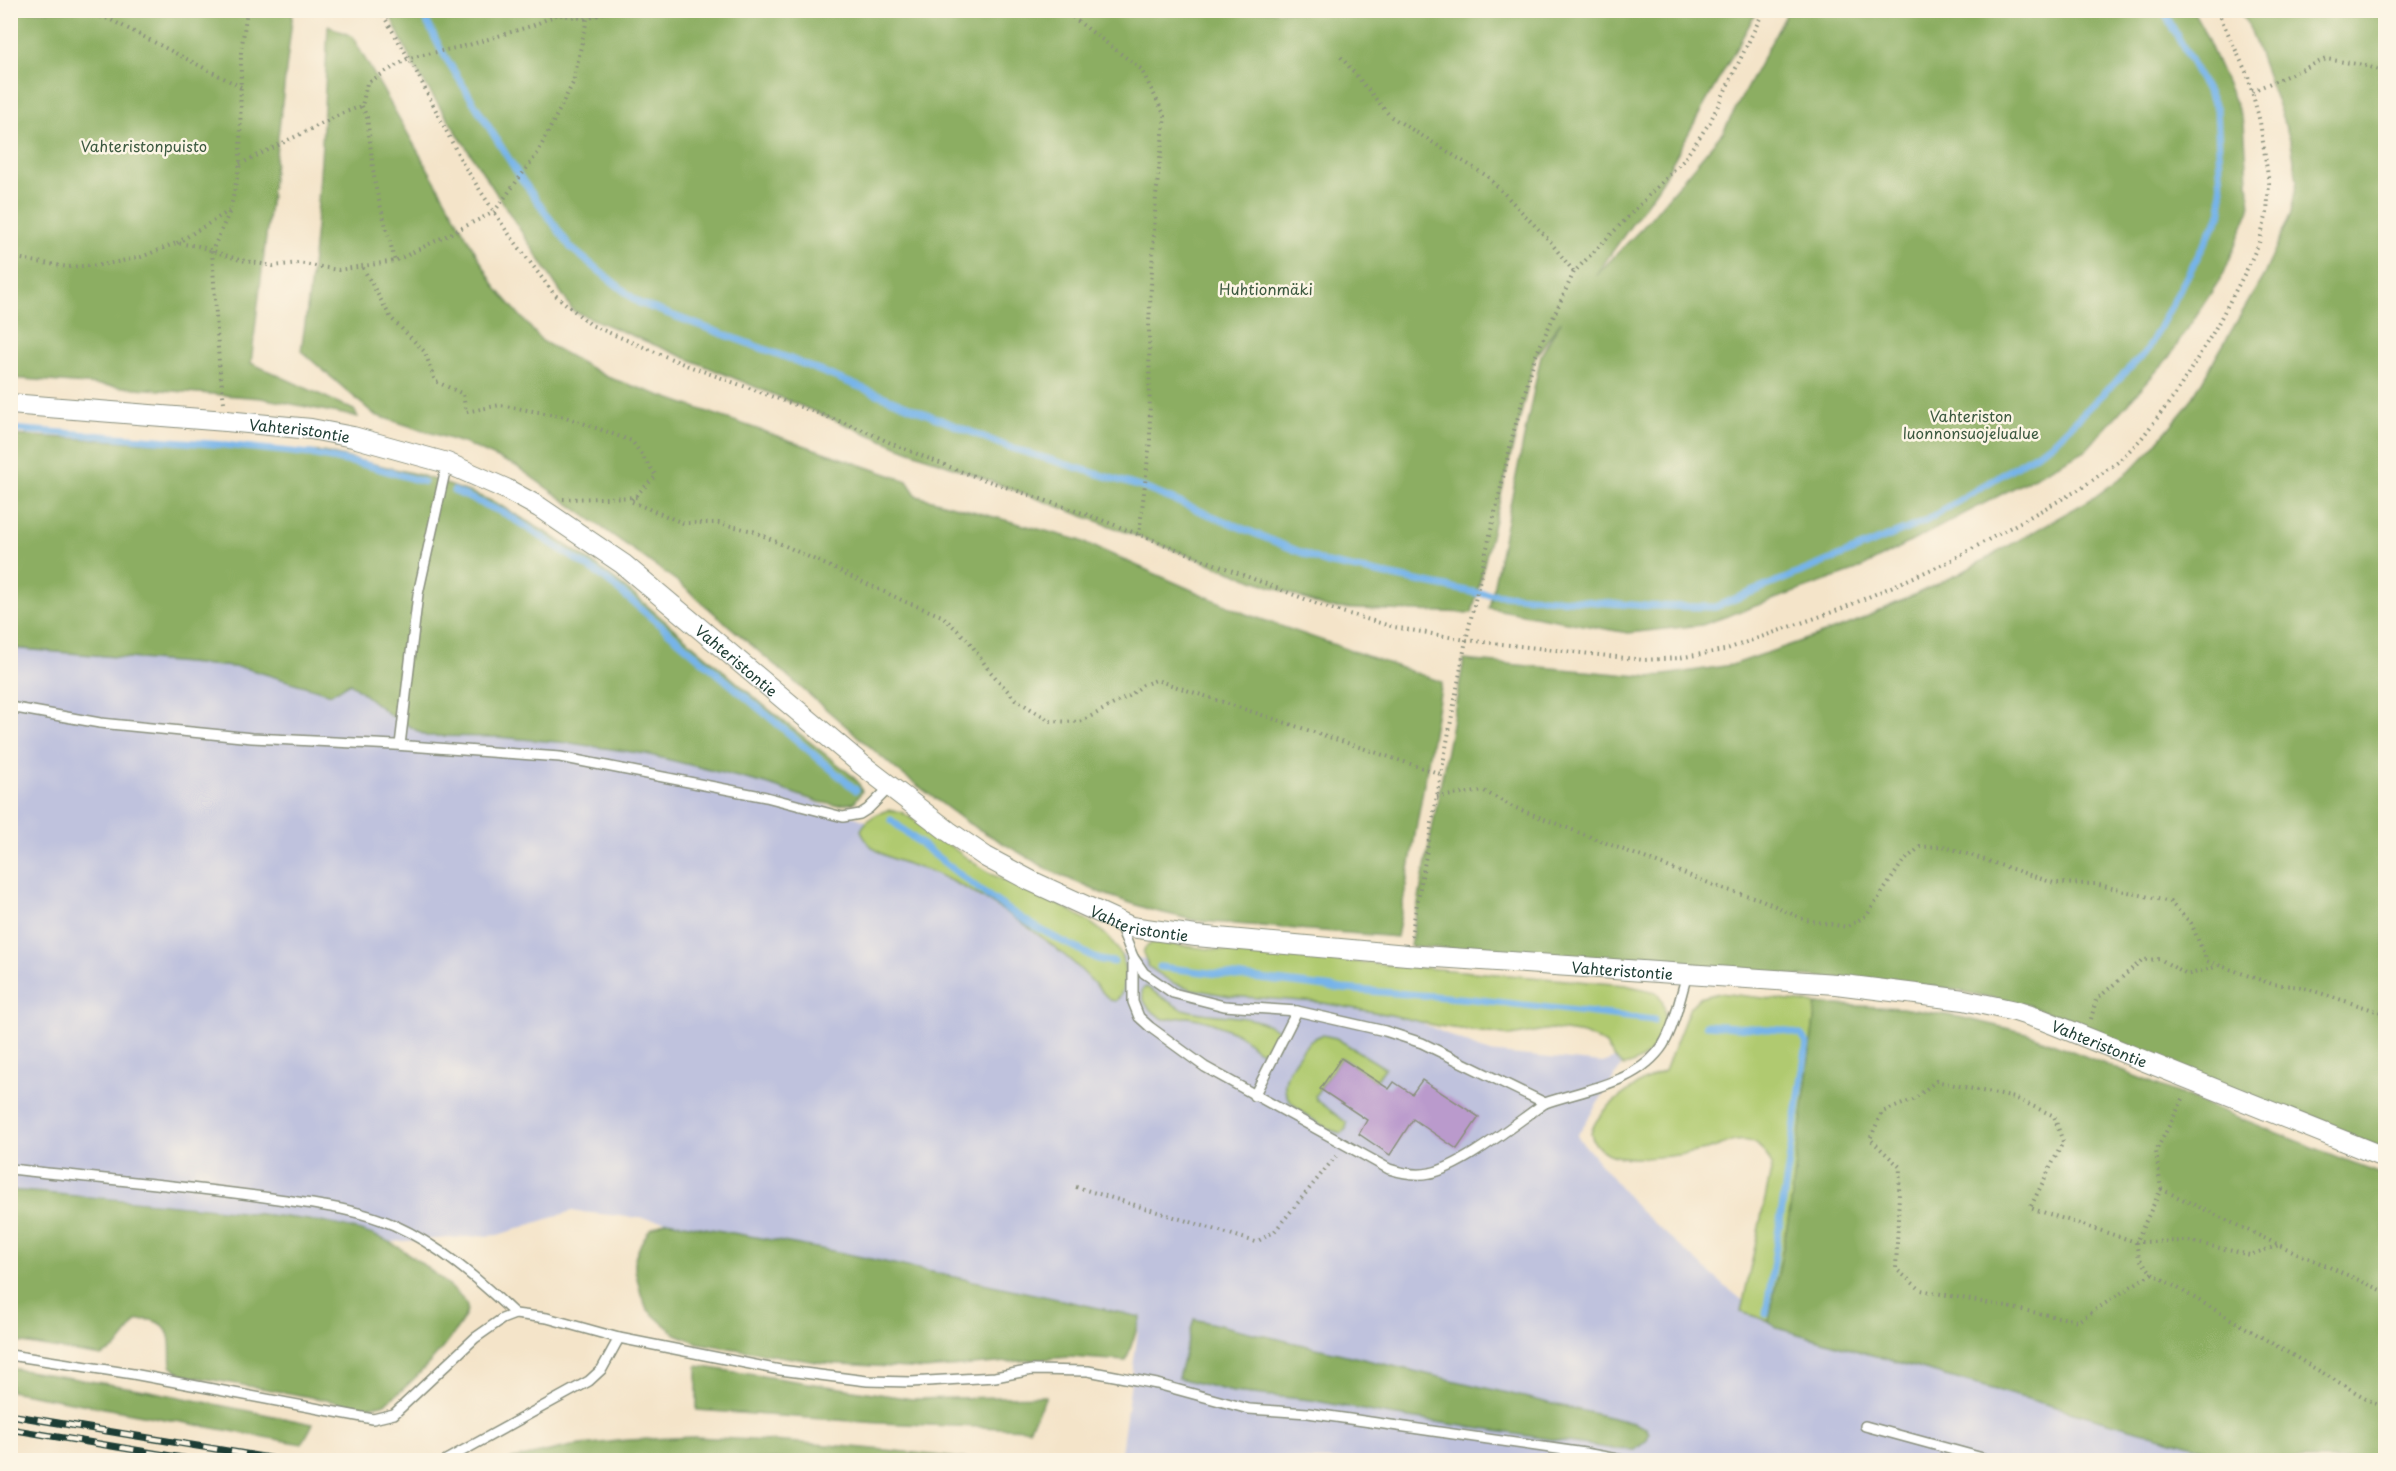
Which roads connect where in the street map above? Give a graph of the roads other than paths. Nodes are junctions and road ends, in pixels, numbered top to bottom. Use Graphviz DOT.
graph roads {
  1 [pos="10,404"];
  2 [pos="447,463"];
  3 [pos="10,707"];
  4 [pos="400,745"];
  5 [pos="890,787"];
  6 [pos="1119,922"];
  7 [pos="1133,957"];
  8 [pos="1687,975"];
  9 [pos="1297,1011"];
  10 [pos="1254,1096"];
  11 [pos="1545,1103"];
  12 [pos="2385,1158"];
  13 [pos="10,1169"];
  14 [pos="515,1314"];
  15 [pos="619,1338"];
  16 [pos="10,1355"];
  17 [pos="1865,1426"];
  18 [pos="446,1461"];
  19 [pos="1622,1461"];
  20 [pos="1990,1461"];
  1 -- 2 [label="street, Vahteristontie"];
  2 -- 4 [label="lane"];
  2 -- 5 [label="street, Vahteristontie"];
  3 -- 4 [label="lane"];
  4 -- 5 [label="lane"];
  5 -- 6 [label="street, Vahteristontie"];
  6 -- 7 [label="lane"];
  6 -- 8 [label="street, Vahteristontie"];
  7 -- 9 [label="lane"];
  7 -- 10 [label="lane"];
  8 -- 11 [label="lane"];
  8 -- 12 [label="street, Vahteristontie"];
  9 -- 10 [label="lane"];
  9 -- 11 [label="lane"];
  10 -- 11 [label="lane"];
  13 -- 14 [label="lane"];
  14 -- 15 [label="lane"];
  14 -- 16 [label="lane"];
  15 -- 18 [label="lane"];
  15 -- 19 [label="lane"];
  17 -- 20 [label="lane"];
}
